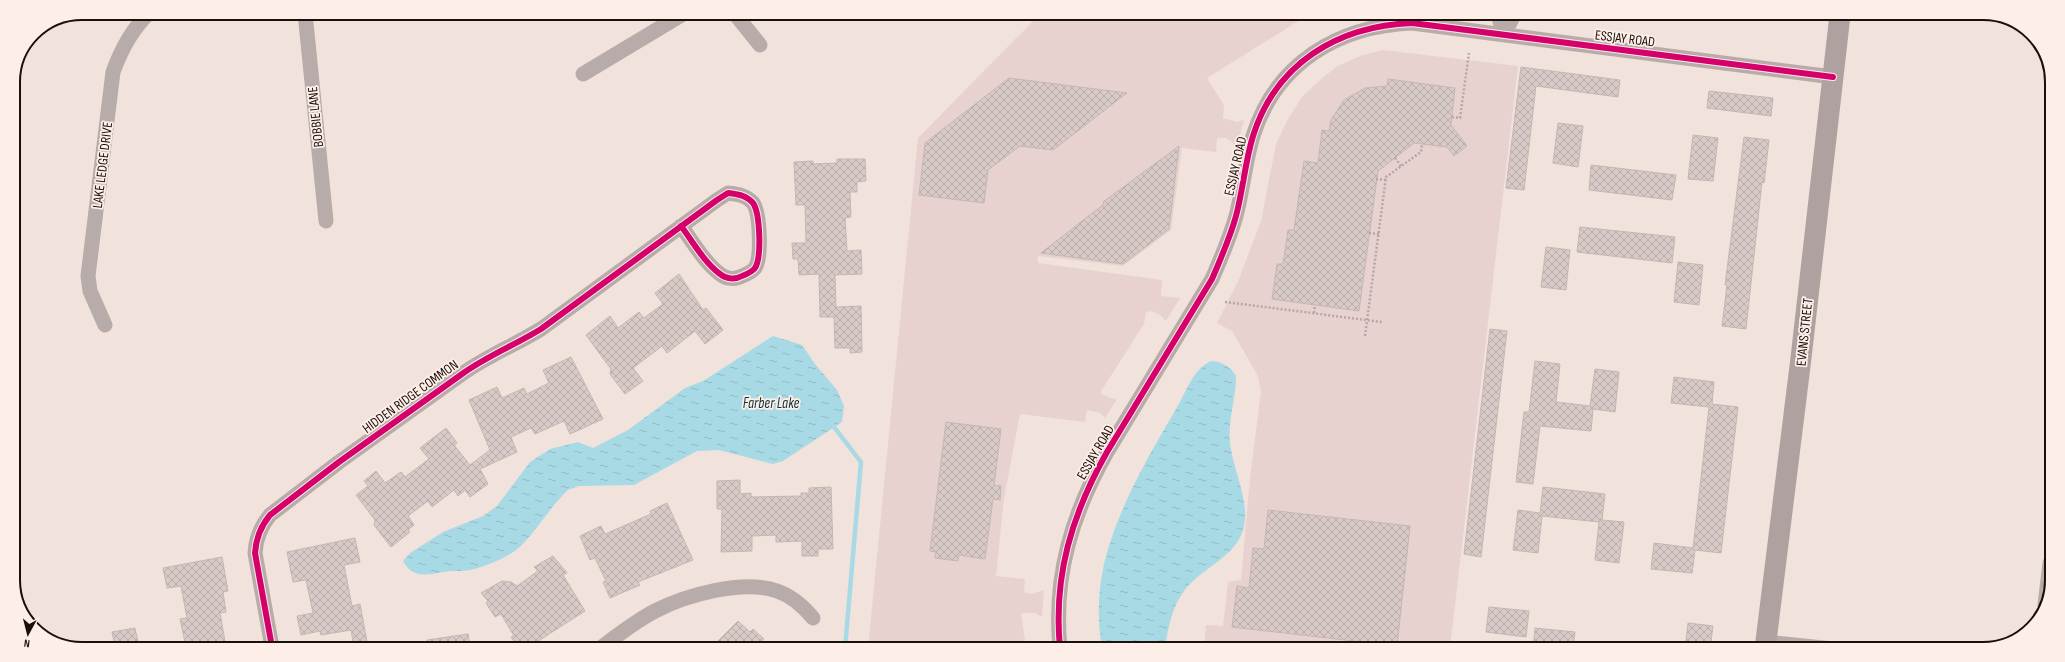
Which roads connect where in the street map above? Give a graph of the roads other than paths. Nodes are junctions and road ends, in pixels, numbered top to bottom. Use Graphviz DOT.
graph roads {
  1 [pos="143,20"];
  2 [pos="306,20"];
  3 [pos="673,20"];
  4 [pos="740,20"];
  5 [pos="1500,20"];
  6 [pos="1511,20"];
  7 [pos="1839,20"];
  8 [pos="1504,34"];
  9 [pos="760,45"];
  10 [pos="583,74"];
  11 [pos="1833,77"];
  12 [pos="326,221"];
  13 [pos="682,226"];
  14 [pos="105,324"];
  15 [pos="813,618"];
  16 [pos="271,642"];
  17 [pos="609,642"];
  18 [pos="1059,642"];
  19 [pos="1765,642"];
  1 -- 14 [label="street, LAKE LEDGE DRIVE"];
  2 -- 12 [label="street, BOBBIE LANE"];
  3 -- 10 [label="street"];
  4 -- 9 [label="street"];
  5 -- 8 [label="street"];
  6 -- 8 [label="street"];
  7 -- 11 [label="street, EVANS STREET"];
  8 -- 11 [label="street, ESSJAY ROAD"];
  8 -- 18 [label="street, ESSJAY ROAD"];
  11 -- 19 [label="street, EVANS STREET"];
  13 -- 13 [label="street, HIDDEN RIDGE COMMON"];
  13 -- 16 [label="street, HIDDEN RIDGE COMMON"];
  15 -- 17 [label="street"];
}
